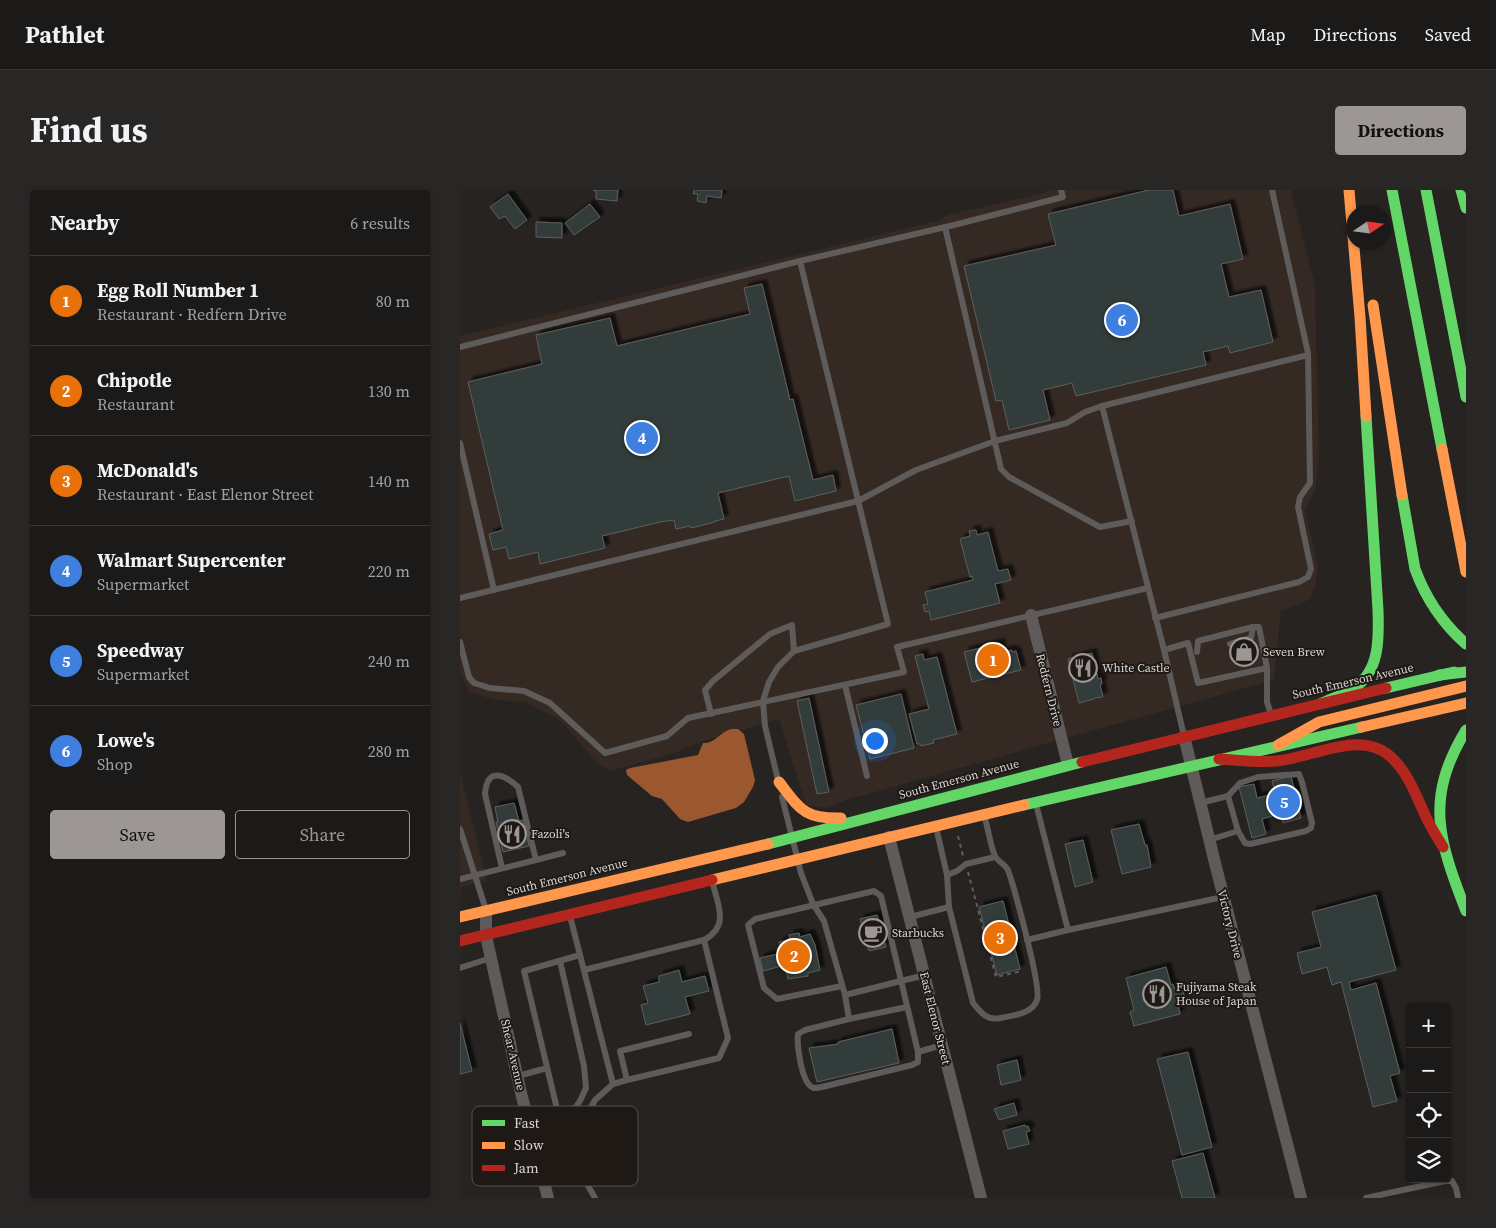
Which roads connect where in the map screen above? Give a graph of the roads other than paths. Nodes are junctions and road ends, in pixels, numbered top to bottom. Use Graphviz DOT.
graph roads {
  1 [pos="1061,190"];
  2 [pos="1272,190"];
  3 [pos="1349,190"];
  4 [pos="1358,190"];
  5 [pos="1392,190"];
  6 [pos="1426,190"];
  7 [pos="1461,190"];
  8 [pos="1361,205"];
  9 [pos="1466,208"];
  10 [pos="945,227"];
  11 [pos="800,260"];
  12 [pos="1372,298"];
  13 [pos="460,347"];
  14 [pos="1308,355"];
  15 [pos="1466,397"];
  16 [pos="1102,406"];
  17 [pos="995,441"];
  18 [pos="460,442"];
  19 [pos="858,501"];
  20 [pos="1132,521"];
  21 [pos="1466,572"];
  22 [pos="1148,588"];
  23 [pos="494,590"];
  24 [pos="460,598"];
  25 [pos="1031,615"];
  26 [pos="1155,618"];
  27 [pos="1254,627"];
  28 [pos="460,642"];
  29 [pos="1230,644"];
  30 [pos="1466,644"];
  31 [pos="1164,650"];
  32 [pos="1205,650"];
  33 [pos="794,651"];
  34 [pos="1194,653"];
  35 [pos="1267,668"];
  36 [pos="1466,670"];
  37 [pos="845,685"];
  38 [pos="1466,686"];
  39 [pos="763,703"];
  40 [pos="1322,703"];
  41 [pos="1466,703"];
  42 [pos="711,714"];
  43 [pos="1271,715"];
  44 [pos="1465,731"];
  45 [pos="1184,736"];
  46 [pos="1278,745"];
  47 [pos="1220,759"];
  48 [pos="1269,761"];
  49 [pos="1068,765"];
  50 [pos="1191,766"];
  51 [pos="866,776"];
  52 [pos="1258,777"];
  53 [pos="779,782"];
  54 [pos="1228,796"];
  55 [pos="1036,803"];
  56 [pos="1200,803"];
  57 [pos="984,814"];
  58 [pos="862,819"];
  59 [pos="936,826"];
  60 [pos="460,829"];
  61 [pos="1238,831"];
  62 [pos="890,837"];
  63 [pos="792,838"];
  64 [pos="1209,840"];
  65 [pos="1443,847"];
  66 [pos="563,853"];
  67 [pos="995,857"];
  68 [pos="797,859"];
  69 [pos="536,860"];
  70 [pos="502,868"];
  71 [pos="475,875"];
  72 [pos="948,875"];
  73 [pos="460,879"];
  74 [pos="712,880"];
  75 [pos="1223,897"];
  76 [pos="813,904"];
  77 [pos="949,907"];
  78 [pos="486,911"];
  79 [pos="1466,911"];
  80 [pos="570,915"];
  81 [pos="460,917"];
  82 [pos="910,917"];
  83 [pos="1068,930"];
  84 [pos="486,936"];
  85 [pos="704,940"];
  86 [pos="1027,940"];
  87 [pos="460,941"];
  88 [pos="580,956"];
  89 [pos="491,958"];
  90 [pos="560,961"];
  91 [pos="460,968"];
  92 [pos="584,970"];
  93 [pos="925,975"];
  94 [pos="902,982"];
  95 [pos="842,986"];
  96 [pos="844,995"];
  97 [pos="907,1007"];
  98 [pos="849,1019"];
  99 [pos="689,1034"];
  100 [pos="942,1045"];
  101 [pos="918,1052"];
  102 [pos="547,1068"];
  103 [pos="518,1076"];
  104 [pos="627,1080"];
  105 [pos="613,1084"];
  106 [pos="525,1106"];
  107 [pos="556,1106"];
  108 [pos="577,1106"];
  109 [pos="593,1106"];
  110 [pos="588,1186"];
  111 [pos="595,1198"];
  112 [pos="982,1198"];
  113 [pos="1301,1198"];
  114 [pos="1366,1198"];
  115 [pos="1458,1198"];
  1 -- 10 [label="lane"];
  2 -- 14 [label="lane"];
  3 -- 40 [label="main road"];
  4 -- 8 [label="main road"];
  5 -- 21 [label="main road"];
  6 -- 15 [label="main road"];
  7 -- 9 [label="main road"];
  10 -- 11 [label="lane"];
  10 -- 17 [label="lane"];
  11 -- 13 [label="lane"];
  11 -- 19 [label="lane"];
  12 -- 30 [label="main road"];
  14 -- 16 [label="lane"];
  14 -- 26 [label="lane"];
  16 -- 17 [label="lane"];
  16 -- 20 [label="lane"];
  17 -- 19 [label="lane"];
  17 -- 20 [label="lane"];
  18 -- 23 [label="lane"];
  19 -- 23 [label="lane"];
  19 -- 33 [label="lane"];
  20 -- 22 [label="lane"];
  22 -- 25 [label="lane"];
  22 -- 26 [label="lane"];
  23 -- 24 [label="lane"];
  25 -- 37 [label="lane"];
  25 -- 49 [label="street, Redfern Drive"];
  26 -- 31 [label="lane"];
  27 -- 29 [label="lane"];
  27 -- 34 [label="lane"];
  27 -- 35 [label="lane"];
  28 -- 42 [label="lane"];
  31 -- 34 [label="lane"];
  31 -- 45 [label="lane"];
  32 -- 34 [label="lane"];
  33 -- 39 [label="lane"];
  33 -- 42 [label="lane"];
  34 -- 35 [label="lane"];
  35 -- 43 [label="lane"];
  36 -- 40 [label="main road, South Emerson Avenue"];
  37 -- 39 [label="lane"];
  37 -- 51 [label="lane"];
  38 -- 46 [label="main road"];
  39 -- 42 [label="lane"];
  39 -- 53 [label="lane"];
  40 -- 43 [label="main road, South Emerson Avenue"];
  41 -- 46 [label="main road"];
  43 -- 45 [label="main road, South Emerson Avenue"];
  44 -- 65 [label="main road"];
  45 -- 49 [label="main road, South Emerson Avenue"];
  45 -- 50 [label="street, Victory Drive"];
  46 -- 47 [label="main road"];
  46 -- 48 [label="lane"];
  47 -- 48 [label="main road"];
  47 -- 50 [label="main road"];
  48 -- 52 [label="lane"];
  48 -- 65 [label="main road"];
  49 -- 58 [label="main road, South Emerson Avenue"];
  50 -- 55 [label="main road"];
  50 -- 56 [label="street, Victory Drive"];
  52 -- 54 [label="lane"];
  52 -- 61 [label="lane"];
  53 -- 58 [label="main road"];
  53 -- 63 [label="lane"];
  54 -- 56 [label="lane"];
  54 -- 61 [label="lane"];
  55 -- 57 [label="main road"];
  55 -- 83 [label="lane"];
  56 -- 64 [label="street, Victory Drive"];
  57 -- 59 [label="main road"];
  57 -- 67 [label="lane"];
  58 -- 63 [label="main road, South Emerson Avenue"];
  59 -- 62 [label="main road"];
  59 -- 72 [label="lane"];
  60 -- 71 [label="lane"];
  61 -- 64 [label="lane"];
  62 -- 68 [label="main road"];
  62 -- 82 [label="street, East Elenor Street"];
  63 -- 68 [label="lane"];
  63 -- 78 [label="main road, South Emerson Avenue"];
  64 -- 75 [label="street, Victory Drive"];
  65 -- 79 [label="main road"];
  66 -- 69 [label="lane"];
  67 -- 72 [label="lane"];
  67 -- 86 [label="lane"];
  68 -- 74 [label="main road"];
  68 -- 76 [label="lane"];
  69 -- 70 [label="lane"];
  69 -- 70 [label="lane"];
  70 -- 71 [label="lane"];
  71 -- 73 [label="lane"];
  71 -- 78 [label="lane"];
  72 -- 77 [label="lane"];
  74 -- 80 [label="main road"];
  74 -- 85 [label="lane"];
  75 -- 83 [label="lane"];
  75 -- 113 [label="street, Victory Drive"];
  76 -- 94 [label="lane"];
  76 -- 95 [label="lane"];
  76 -- 95 [label="lane"];
  77 -- 82 [label="lane"];
  77 -- 86 [label="lane"];
  78 -- 81 [label="main road, South Emerson Avenue"];
  78 -- 84 [label="street, Shear Avenue"];
  80 -- 84 [label="main road"];
  80 -- 88 [label="lane"];
  82 -- 93 [label="street, East Elenor Street"];
  83 -- 86 [label="lane"];
  84 -- 87 [label="main road"];
  84 -- 89 [label="street, Shear Avenue"];
  85 -- 92 [label="lane"];
  85 -- 104 [label="lane"];
  88 -- 90 [label="lane"];
  88 -- 92 [label="lane"];
  89 -- 91 [label="lane"];
  89 -- 103 [label="street, Shear Avenue"];
  90 -- 102 [label="lane"];
  90 -- 108 [label="lane"];
  92 -- 105 [label="lane"];
  93 -- 94 [label="lane"];
  93 -- 100 [label="street, East Elenor Street"];
  94 -- 96 [label="lane"];
  94 -- 97 [label="lane"];
  95 -- 96 [label="lane"];
  96 -- 98 [label="lane"];
  97 -- 98 [label="lane"];
  97 -- 101 [label="lane"];
  98 -- 101 [label="lane"];
  99 -- 104 [label="lane"];
  100 -- 101 [label="lane"];
  100 -- 112 [label="street, East Elenor Street"];
  102 -- 103 [label="lane"];
  102 -- 107 [label="lane"];
  103 -- 106 [label="street, Shear Avenue"];
  104 -- 105 [label="lane"];
  105 -- 109 [label="lane"];
  110 -- 111 [label="lane"];
  114 -- 115 [label="lane"];
}
